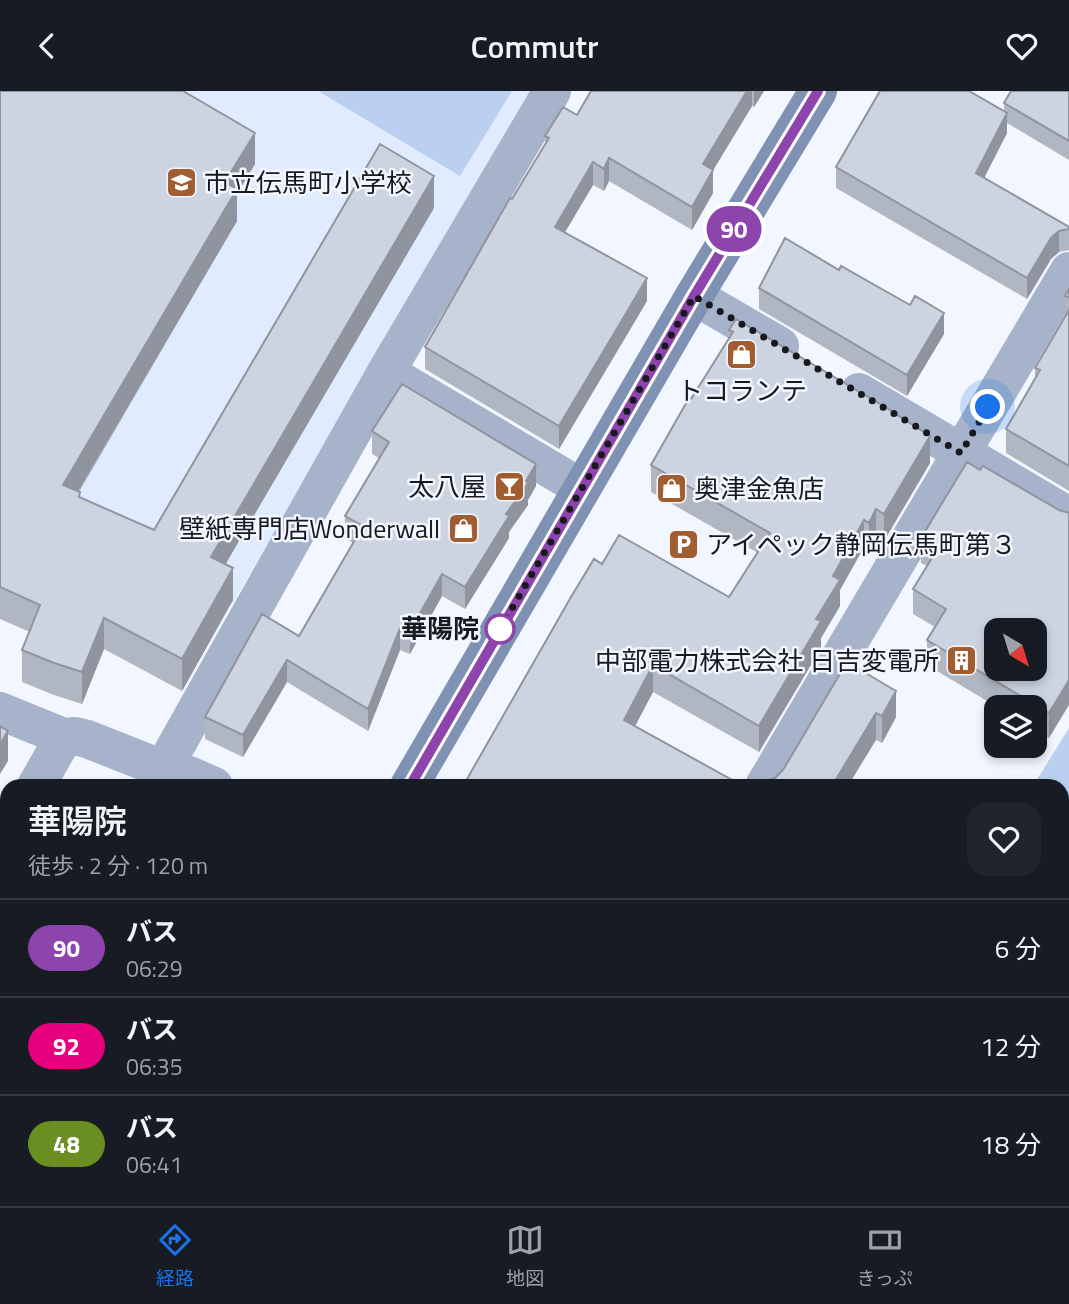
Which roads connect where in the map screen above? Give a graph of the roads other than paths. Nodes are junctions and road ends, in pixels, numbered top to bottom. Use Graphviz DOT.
graph roads {
  1 [pos="552,91"];
  2 [pos="818,91"];
  3 [pos="1069,271"];
  4 [pos="694,296"];
  5 [pos="386,372"];
  6 [pos="961,453"];
  7 [pos="582,488"];
  8 [pos="1069,516"];
  9 [pos="0,711"];
  10 [pos="64,737"];
  11 [pos="163,769"];
  12 [pos="40,779"];
  13 [pos="198,779"];
  14 [pos="414,779"];
  15 [pos="768,779"];
  1 -- 5 [label="street"];
  2 -- 4 [label="street"];
  3 -- 6 [label="street"];
  4 -- 6 [label="street"];
  4 -- 7 [label="street"];
  5 -- 7 [label="street"];
  5 -- 11 [label="street"];
  6 -- 8 [label="street"];
  6 -- 15 [label="street"];
  7 -- 14 [label="street"];
  9 -- 10 [label="street"];
  10 -- 11 [label="street"];
  10 -- 12 [label="street"];
  11 -- 13 [label="street"];
}
